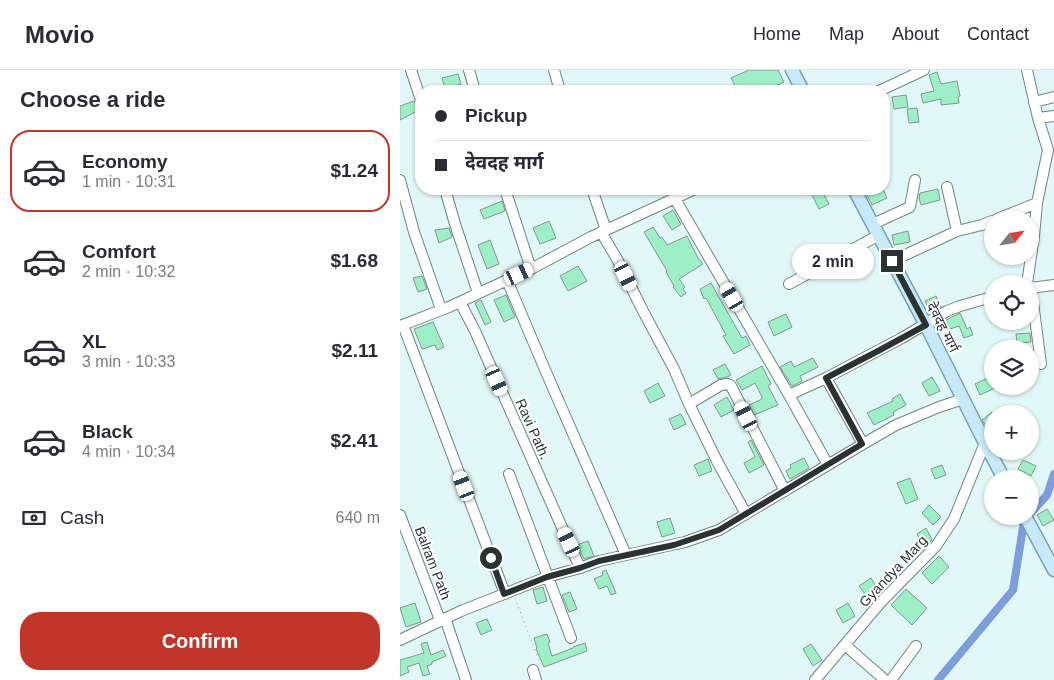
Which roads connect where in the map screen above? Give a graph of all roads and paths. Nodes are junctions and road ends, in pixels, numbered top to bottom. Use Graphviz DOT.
graph roads {
  1 [pos="411,70"];
  2 [pos="469,70"];
  3 [pos="554,70"];
  4 [pos="792,70"];
  5 [pos="924,70"];
  6 [pos="1027,70"];
  7 [pos="416,85"];
  8 [pos="473,85"];
  9 [pos="558,85"];
  10 [pos="800,85"];
  11 [pos="890,86"];
  12 [pos="1054,96"];
  13 [pos="1034,102"];
  14 [pos="1054,116"];
  15 [pos="1038,118"];
  16 [pos="1051,150"];
  17 [pos="400,180"];
  18 [pos="915,180"];
  19 [pos="947,186"];
  20 [pos="448,195"];
  21 [pos="507,195"];
  22 [pos="594,195"];
  23 [pos="683,195"];
  24 [pos="857,195"];
  25 [pos="675,199"];
  26 [pos="1037,203"];
  27 [pos="1020,210"];
  28 [pos="984,224"];
  29 [pos="876,229"];
  30 [pos="604,231"];
  31 [pos="957,231"];
  32 [pos="892,261"];
  33 [pos="531,269"];
  34 [pos="1030,275"];
  35 [pos="507,280"];
  36 [pos="789,284"];
  37 [pos="1054,285"];
  38 [pos="1039,286"];
  39 [pos="478,293"];
  40 [pos="984,299"];
  41 [pos="460,302"];
  42 [pos="441,309"];
  43 [pos="402,325"];
  44 [pos="926,325"];
  45 [pos="1036,330"];
  46 [pos="1041,364"];
  47 [pos="826,378"];
  48 [pos="790,395"];
  49 [pos="963,399"];
  50 [pos="689,404"];
  51 [pos="984,441"];
  52 [pos="862,444"];
  53 [pos="984,445"];
  54 [pos="828,465"];
  55 [pos="509,474"];
  56 [pos="785,491"];
  57 [pos="746,514"];
  58 [pos="400,515"];
  59 [pos="1030,525"];
  60 [pos="626,555"];
  61 [pos="580,568"];
  62 [pos="1054,570"];
  63 [pos="547,577"];
  64 [pos="508,592"];
  65 [pos="443,619"];
  66 [pos="572,638"];
  67 [pos="400,640"];
  68 [pos="845,645"];
  69 [pos="916,646"];
  70 [pos="534,675"];
  71 [pos="466,680"];
  72 [pos="816,680"];
  73 [pos="885,680"];
  74 [pos="891,680"];
  1 -- 7 [label="street"];
  2 -- 8 [label="street"];
  3 -- 9 [label="street"];
  4 -- 10 [label="main road"];
  5 -- 11 [label="street"];
  6 -- 13 [label="street"];
  12 -- 13 [label="street"];
  13 -- 15 [label="street"];
  14 -- 15 [label="street"];
  15 -- 16 [label="street"];
  16 -- 26 [label="street"];
  17 -- 42 [label="street"];
  18 -- 29 [label="street"];
  19 -- 31 [label="street"];
  20 -- 39 [label="street"];
  21 -- 33 [label="street"];
  22 -- 30 [label="street"];
  23 -- 25 [label="street"];
  24 -- 29 [label="main road, देवदह मार्ग"];
  25 -- 30 [label="street"];
  25 -- 48 [label="street"];
  26 -- 27 [label="street"];
  26 -- 34 [label="street"];
  28 -- 31 [label="street"];
  29 -- 32 [label="main road, देवदह मार्ग"];
  29 -- 36 [label="street"];
  30 -- 33 [label="street"];
  30 -- 50 [label="street"];
  31 -- 32 [label="street"];
  32 -- 44 [label="main road, देवदह मार्ग"];
  33 -- 35 [label="street"];
  35 -- 39 [label="street"];
  35 -- 60 [label="street"];
  37 -- 38 [label="street"];
  39 -- 41 [label="street"];
  40 -- 44 [label="street"];
  41 -- 42 [label="street"];
  41 -- 61 [label="street, Ravi Path."];
  42 -- 43 [label="street"];
  43 -- 64 [label="street"];
  44 -- 47 [label="street"];
  44 -- 49 [label="main road, देवदह मार्ग"];
  45 -- 46 [label="street"];
  47 -- 48 [label="street"];
  47 -- 52 [label="street"];
  48 -- 54 [label="street"];
  49 -- 51 [label="main road, देवदह मार्ग"];
  49 -- 52 [label="street"];
  50 -- 56 [label="street"];
  50 -- 57 [label="street"];
  52 -- 54 [label="street"];
  53 -- 68 [label="street, Gyandya Marg"];
  54 -- 56 [label="street"];
  55 -- 63 [label="street"];
  56 -- 57 [label="street"];
  57 -- 60 [label="street"];
  58 -- 65 [label="street, Balram Path"];
  59 -- 62 [label="main road"];
  60 -- 61 [label="street"];
  61 -- 63 [label="street"];
  63 -- 64 [label="street"];
  63 -- 66 [label="street"];
  64 -- 65 [label="street"];
  64 -- 70 [label="path"];
  65 -- 67 [label="street"];
  65 -- 71 [label="street, Balram Path"];
  68 -- 72 [label="street, Gyandya Marg"];
  68 -- 73 [label="street"];
  69 -- 74 [label="street"];
}
